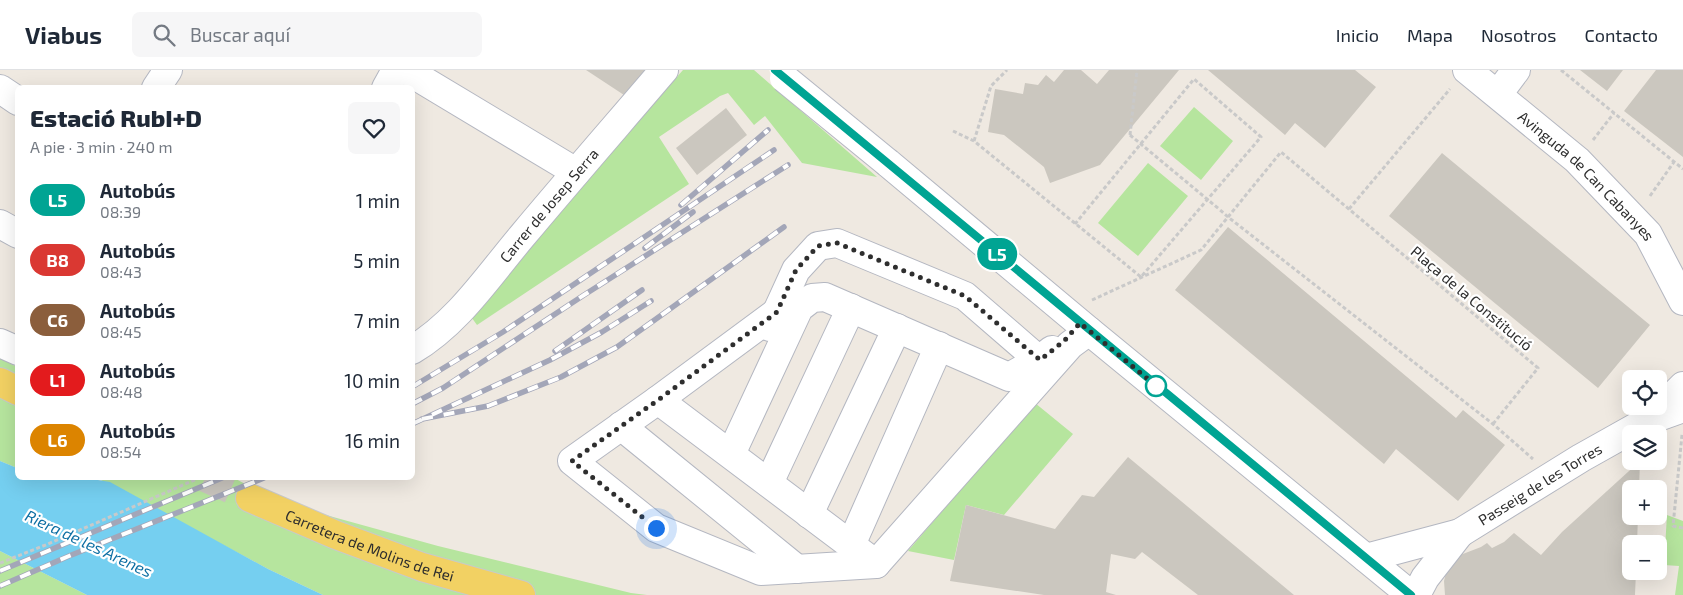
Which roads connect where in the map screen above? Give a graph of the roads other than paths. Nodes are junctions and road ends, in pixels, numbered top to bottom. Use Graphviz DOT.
graph roads {
  1 [pos="168,70"];
  2 [pos="396,70"];
  3 [pos="406,70"];
  4 [pos="664,70"];
  5 [pos="775,70"];
  6 [pos="1516,70"];
  7 [pos="1460,77"];
  8 [pos="158,85"];
  9 [pos="388,85"];
  10 [pos="0,89"];
  11 [pos="1498,94"];
  12 [pos="15,98"];
  13 [pos="576,172"];
  14 [pos="0,224"];
  15 [pos="15,232"];
  16 [pos="1683,301"];
  17 [pos="851,308"];
  18 [pos="777,312"];
  19 [pos="1079,322"];
  20 [pos="897,328"];
  21 [pos="0,342"];
  22 [pos="418,344"];
  23 [pos="939,346"];
  24 [pos="15,350"];
  25 [pos="1040,360"];
  26 [pos="1009,377"];
  27 [pos="0,382"];
  28 [pos="1683,386"];
  29 [pos="15,390"];
  30 [pos="658,400"];
  31 [pos="1015,407"];
  32 [pos="1683,408"];
  33 [pos="1647,421"];
  34 [pos="621,426"];
  35 [pos="723,449"];
  36 [pos="769,483"];
  37 [pos="250,498"];
  38 [pos="809,514"];
  39 [pos="1460,533"];
  40 [pos="851,546"];
  41 [pos="1366,558"];
  42 [pos="876,564"];
  43 [pos="797,569"];
  44 [pos="521,595"];
  45 [pos="1411,595"];
  46 [pos="1416,595"];
  1 -- 8 [label="street"];
  2 -- 9 [label="street"];
  3 -- 13 [label="street"];
  4 -- 13 [label="street, Carrer de Josep Serra"];
  5 -- 19 [label="street, bridge"];
  6 -- 11 [label="street"];
  7 -- 11 [label="street, Avinguda de Can Cabanyes"];
  10 -- 12 [label="street"];
  11 -- 16 [label="street, Avinguda de Can Cabanyes"];
  13 -- 22 [label="street, Carrer de Josep Serra"];
  14 -- 15 [label="street"];
  17 -- 20 [label="street"];
  17 -- 35 [label="street"];
  17 -- 36 [label="street"];
  18 -- 25 [label="street"];
  18 -- 30 [label="street"];
  18 -- 35 [label="street"];
  19 -- 25 [label="street"];
  19 -- 31 [label="street"];
  19 -- 41 [label="street"];
  20 -- 23 [label="street"];
  20 -- 38 [label="street"];
  21 -- 24 [label="street"];
  23 -- 26 [label="street"];
  23 -- 40 [label="street"];
  25 -- 26 [label="street"];
  26 -- 31 [label="street"];
  27 -- 29 [label="main road"];
  28 -- 33 [label="street, Passeig de les Torres"];
  30 -- 34 [label="street"];
  30 -- 35 [label="street"];
  31 -- 42 [label="street"];
  32 -- 33 [label="street, Passeig de les Torres"];
  33 -- 39 [label="street, Passeig de les Torres"];
  34 -- 43 [label="street"];
  34 -- 43 [label="street"];
  35 -- 36 [label="street"];
  36 -- 38 [label="street"];
  37 -- 44 [label="main road, Carretera de Molins de Rei"];
  38 -- 40 [label="street"];
  39 -- 41 [label="street, Passeig de les Torres"];
  39 -- 46 [label="street, Passeig de les Torres"];
  40 -- 42 [label="street"];
  41 -- 45 [label="street"];
  42 -- 43 [label="street"];
}
